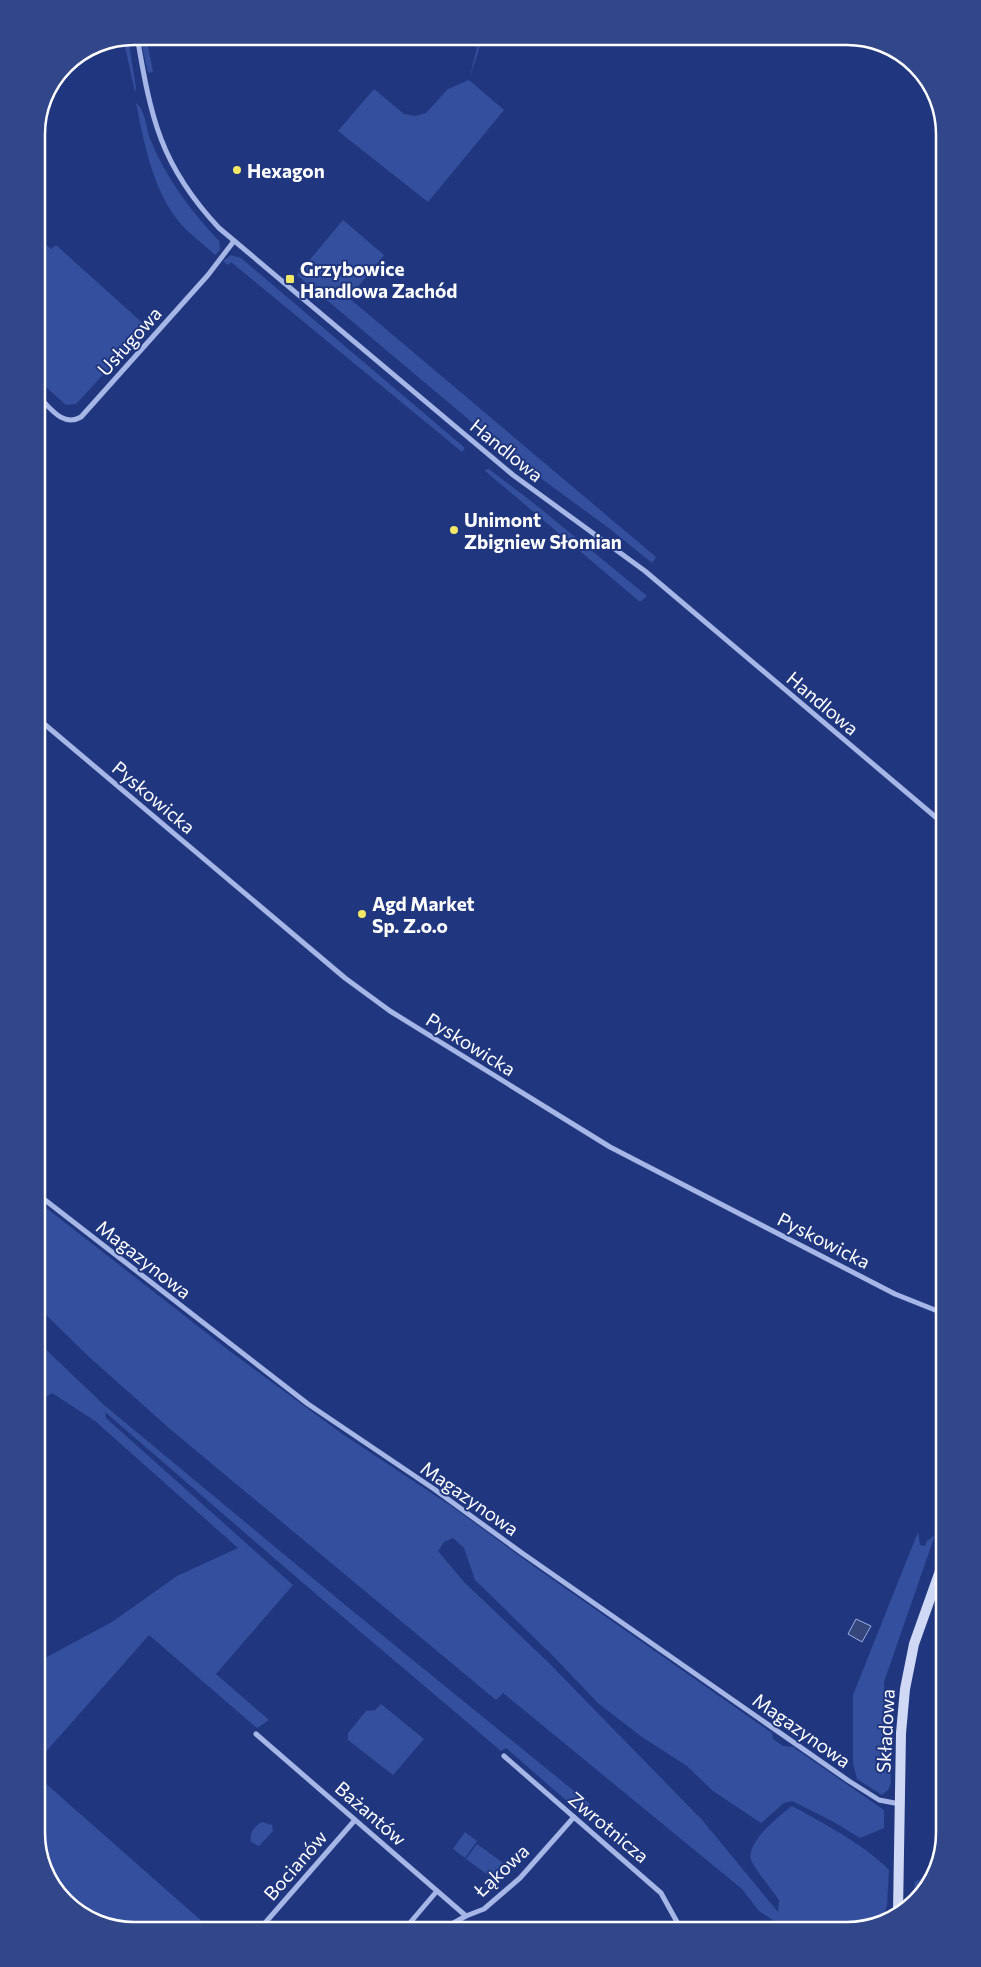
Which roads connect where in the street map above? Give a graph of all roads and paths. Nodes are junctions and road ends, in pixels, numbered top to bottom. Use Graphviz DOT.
graph roads {
  1 [pos="139,45"];
  2 [pos="234,241"];
  3 [pos="45,402"];
  4 [pos="45,725"];
  5 [pos="936,817"];
  6 [pos="45,1200"];
  7 [pos="936,1310"];
  8 [pos="936,1581"];
  9 [pos="256,1734"];
  10 [pos="504,1756"];
  11 [pos="900,1804"];
  12 [pos="574,1817"];
  13 [pos="355,1820"];
  14 [pos="437,1891"];
  15 [pos="898,1906"];
  16 [pos="466,1916"];
  17 [pos="266,1922"];
  18 [pos="411,1922"];
  19 [pos="455,1922"];
  20 [pos="677,1922"];
  1 -- 2 [label="street, Handlowa"];
  2 -- 3 [label="street, Usługowa"];
  2 -- 5 [label="street, Handlowa"];
  4 -- 7 [label="street, Pyskowicka"];
  6 -- 11 [label="street, Magazynowa"];
  8 -- 11 [label="main road, Składowa"];
  9 -- 13 [label="street, Bażantów"];
  10 -- 12 [label="street, Zwrotnicza"];
  11 -- 15 [label="main road, Składowa"];
  12 -- 16 [label="street, Łąkowa"];
  12 -- 20 [label="street, Zwrotnicza"];
  13 -- 14 [label="street, Bażantów"];
  13 -- 17 [label="street, Bocianów"];
  14 -- 16 [label="street, Bażantów"];
  14 -- 18 [label="street"];
  16 -- 19 [label="street, Łąkowa"];
}
